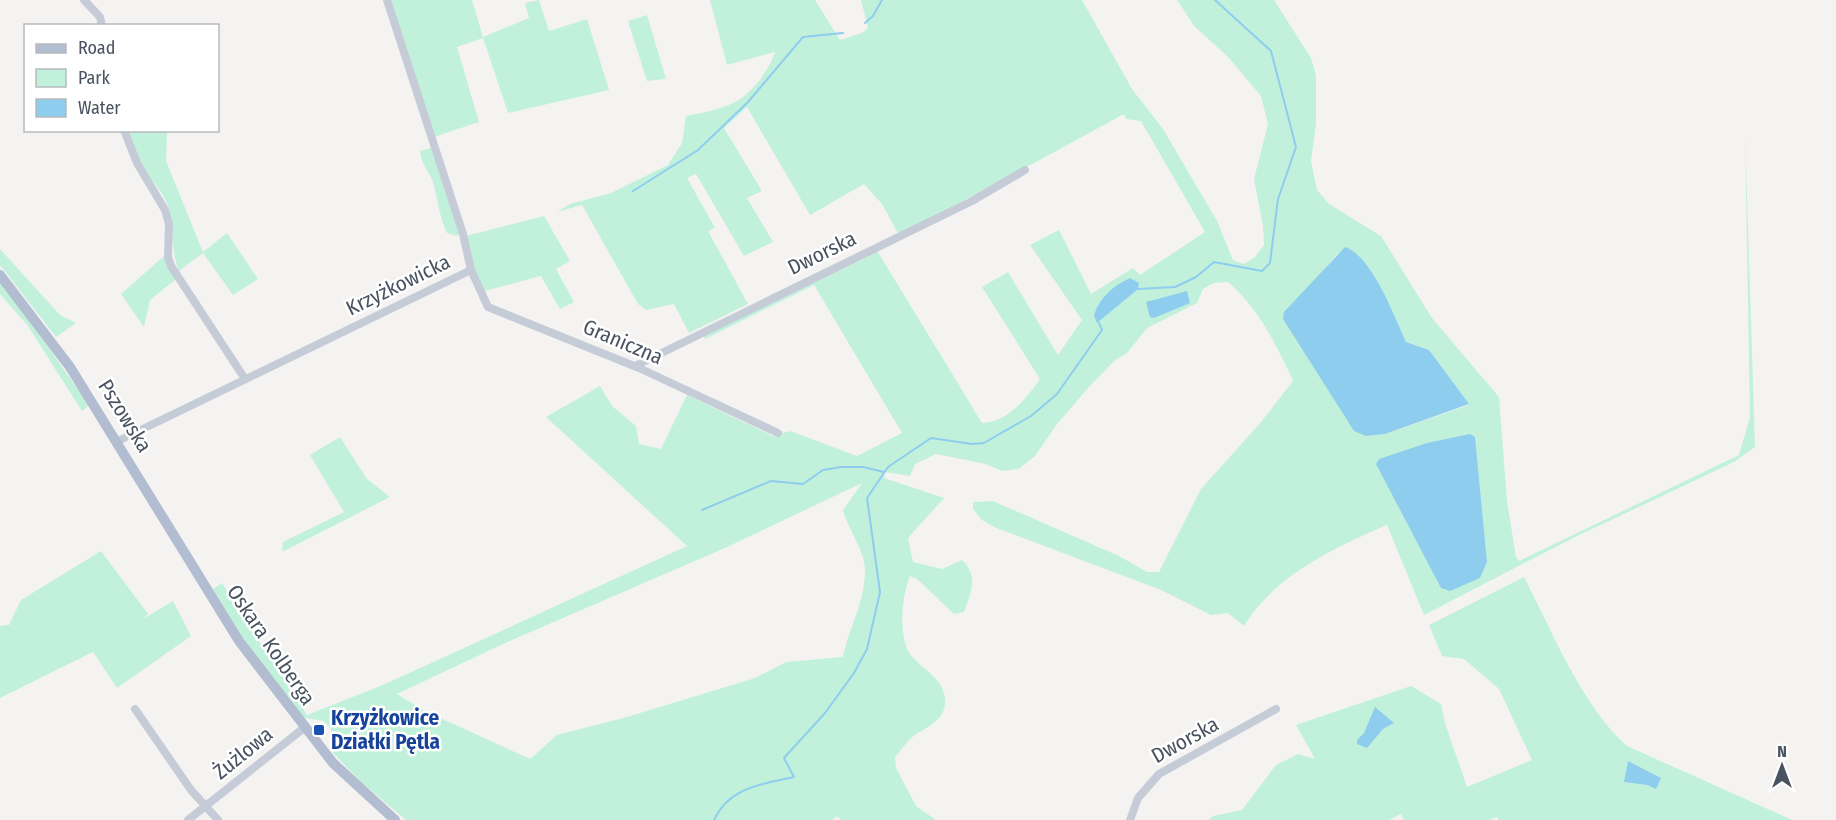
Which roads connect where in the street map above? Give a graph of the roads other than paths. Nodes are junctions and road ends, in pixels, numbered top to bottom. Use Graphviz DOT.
graph roads {
  1 [pos="84,0"];
  2 [pos="387,0"];
  3 [pos="102,24"];
  4 [pos="125,132"];
  5 [pos="1025,170"];
  6 [pos="471,270"];
  7 [pos="0,274"];
  8 [pos="635,366"];
  9 [pos="245,379"];
  10 [pos="778,433"];
  11 [pos="118,441"];
  12 [pos="207,585"];
  13 [pos="135,709"];
  14 [pos="1276,710"];
  15 [pos="304,728"];
  16 [pos="205,807"];
  17 [pos="188,820"];
  18 [pos="218,820"];
  19 [pos="395,820"];
  20 [pos="1130,820"];
  1 -- 3 [label="street"];
  2 -- 6 [label="street, Krzyżkowicka"];
  4 -- 9 [label="street"];
  5 -- 8 [label="street, Dworska"];
  6 -- 8 [label="street, Graniczna"];
  6 -- 9 [label="street, Krzyżkowicka"];
  7 -- 11 [label="main road, Pszowska"];
  8 -- 10 [label="street, Graniczna"];
  9 -- 11 [label="street, Krzyżkowicka"];
  11 -- 12 [label="main road, Pszowska"];
  12 -- 15 [label="main road, Oskara Kolberga"];
  13 -- 16 [label="street, Żużlowa"];
  14 -- 20 [label="street, Dworska"];
  15 -- 16 [label="street, Żużlowa"];
  15 -- 19 [label="main road, Oskara Kolberga"];
  16 -- 17 [label="street, Żużlowa"];
  16 -- 18 [label="street, Żużlowa"];
}
